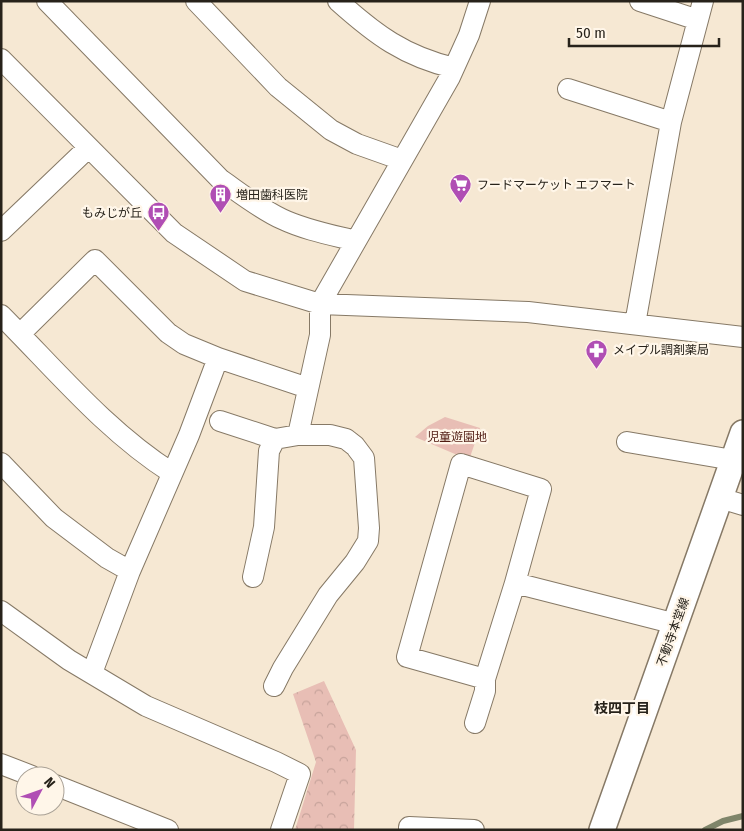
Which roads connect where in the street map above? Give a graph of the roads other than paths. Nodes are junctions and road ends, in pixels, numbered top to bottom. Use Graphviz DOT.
graph roads {
  1 [pos="47,1"];
  2 [pos="196,1"];
  3 [pos="338,1"];
  4 [pos="480,1"];
  5 [pos="640,1"];
  6 [pos="700,11"];
  7 [pos="1,58"];
  8 [pos="454,68"];
  9 [pos="568,89"];
  10 [pos="670,122"];
  11 [pos="88,148"];
  12 [pos="402,160"];
  13 [pos="1,231"];
  14 [pos="356,241"];
  15 [pos="320,304"];
  16 [pos="1,315"];
  17 [pos="635,324"];
  18 [pos="20,334"];
  19 [pos="743,337"];
  20 [pos="218,358"];
  21 [pos="308,388"];
  22 [pos="220,421"];
  23 [pos="743,433"];
  24 [pos="298,434"];
  25 [pos="275,439"];
  26 [pos="627,442"];
  27 [pos="732,460"];
  28 [pos="1,463"];
  29 [pos="172,472"];
  30 [pos="732,502"];
  31 [pos="130,571"];
  32 [pos="252,577"];
  33 [pos="515,583"];
  34 [pos="1,611"];
  35 [pos="676,624"];
  36 [pos="92,674"];
  37 [pos="485,679"];
  38 [pos="274,686"];
  39 [pos="475,722"];
  40 [pos="1,764"];
  41 [pos="15,769"];
  42 [pos="65,789"];
  43 [pos="168,830"];
  44 [pos="281,830"];
  45 [pos="409,830"];
  46 [pos="474,830"];
  47 [pos="602,830"];
  1 -- 14 [label="street"];
  2 -- 12 [label="street"];
  3 -- 8 [label="street"];
  4 -- 8 [label="street"];
  5 -- 6 [label="street"];
  6 -- 10 [label="street"];
  7 -- 11 [label="street"];
  8 -- 12 [label="street"];
  9 -- 10 [label="street"];
  10 -- 17 [label="street"];
  11 -- 13 [label="street"];
  11 -- 15 [label="street"];
  12 -- 14 [label="street"];
  14 -- 15 [label="street"];
  15 -- 17 [label="street"];
  15 -- 21 [label="street"];
  16 -- 18 [label="street"];
  17 -- 19 [label="street"];
  18 -- 20 [label="street"];
  18 -- 29 [label="street"];
  20 -- 21 [label="street"];
  20 -- 29 [label="street"];
  21 -- 24 [label="street"];
  22 -- 25 [label="street"];
  23 -- 27 [label="main road, 不動寺本堂線"];
  24 -- 25 [label="street"];
  24 -- 38 [label="street"];
  25 -- 32 [label="street"];
  26 -- 27 [label="street"];
  27 -- 30 [label="main road, 不動寺本堂線"];
  28 -- 31 [label="street"];
  29 -- 31 [label="street"];
  30 -- 35 [label="main road, 不動寺本堂線"];
  31 -- 36 [label="street"];
  33 -- 35 [label="street"];
  33 -- 37 [label="street"];
  33 -- 37 [label="street"];
  34 -- 36 [label="street"];
  35 -- 47 [label="main road, 不動寺本堂線"];
  36 -- 44 [label="street"];
  37 -- 39 [label="street"];
  40 -- 41 [label="street"];
  42 -- 43 [label="street"];
  45 -- 46 [label="street"];
}
